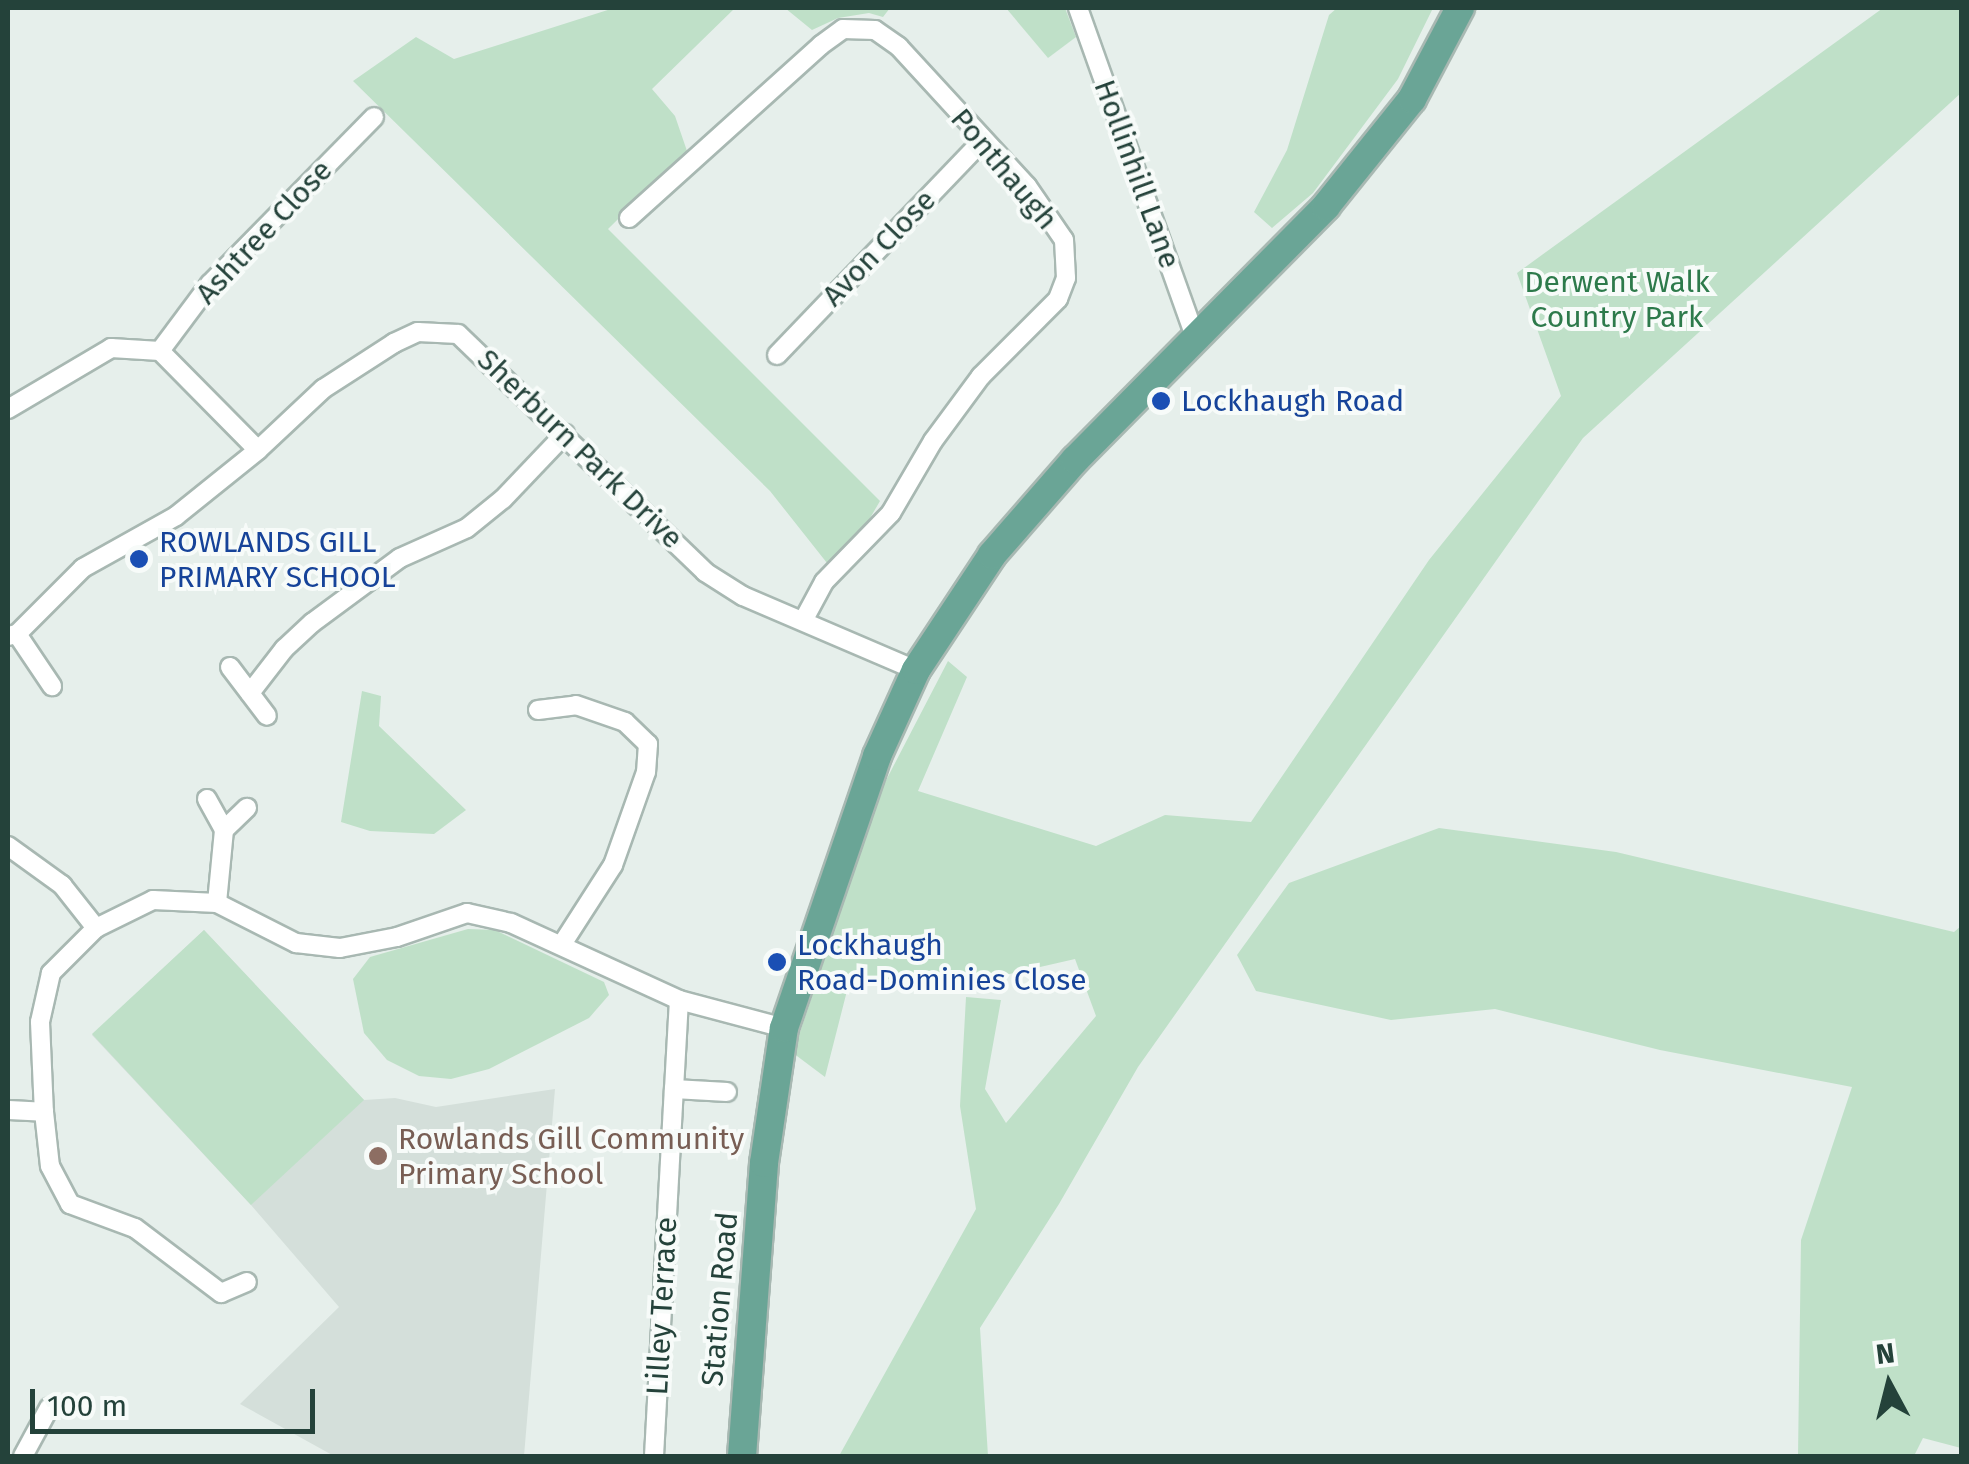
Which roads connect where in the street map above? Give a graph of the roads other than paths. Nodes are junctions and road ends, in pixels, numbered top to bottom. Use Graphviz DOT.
graph roads {
  1 [pos="1078,8"];
  2 [pos="1460,8"];
  3 [pos="374,117"];
  4 [pos="982,142"];
  5 [pos="629,218"];
  6 [pos="1196,340"];
  7 [pos="160,351"];
  8 [pos="777,355"];
  9 [pos="8,409"];
  10 [pos="565,434"];
  11 [pos="258,450"];
  12 [pos="803,621"];
  13 [pos="12,635"];
  14 [pos="230,667"];
  15 [pos="916,670"];
  16 [pos="52,686"];
  17 [pos="250,693"];
  18 [pos="538,710"];
  19 [pos="267,716"];
  20 [pos="207,799"];
  21 [pos="248,808"];
  22 [pos="224,830"];
  23 [pos="8,846"];
  24 [pos="216,903"];
  25 [pos="96,928"];
  26 [pos="562,944"];
  27 [pos="679,1000"];
  28 [pos="784,1028"];
  29 [pos="674,1089"];
  30 [pos="727,1092"];
  31 [pos="8,1110"];
  32 [pos="44,1112"];
  33 [pos="246,1282"];
  34 [pos="49,1408"];
  35 [pos="23,1456"];
  36 [pos="654,1456"];
  37 [pos="742,1456"];
  1 -- 6 [label="street, Hollinhill Lane"];
  2 -- 6 [label="main road"];
  3 -- 7 [label="street, Ashtree Close"];
  4 -- 5 [label="street, Ponthaugh"];
  4 -- 8 [label="street, Avon Close"];
  4 -- 12 [label="street, Ponthaugh"];
  6 -- 15 [label="main road, Station Road"];
  7 -- 9 [label="street"];
  7 -- 11 [label="street"];
  10 -- 11 [label="street, Sherburn Park Drive"];
  10 -- 12 [label="street, Sherburn Park Drive"];
  10 -- 17 [label="street"];
  11 -- 13 [label="street, Sherburn Park Drive"];
  12 -- 15 [label="street, Sherburn Park Drive"];
  13 -- 16 [label="street, Sherburn Park Drive"];
  14 -- 17 [label="street"];
  15 -- 28 [label="main road, Station Road"];
  17 -- 19 [label="street"];
  18 -- 26 [label="street"];
  20 -- 22 [label="street"];
  21 -- 22 [label="street"];
  22 -- 24 [label="street"];
  23 -- 25 [label="street"];
  24 -- 25 [label="street"];
  24 -- 26 [label="street"];
  25 -- 32 [label="street"];
  26 -- 27 [label="street"];
  27 -- 28 [label="street"];
  27 -- 29 [label="street, Lilley Terrace"];
  28 -- 37 [label="main road, Station Road"];
  29 -- 30 [label="street"];
  29 -- 36 [label="street, Lilley Terrace"];
  31 -- 32 [label="street"];
  32 -- 33 [label="street"];
  34 -- 35 [label="street"];
}
